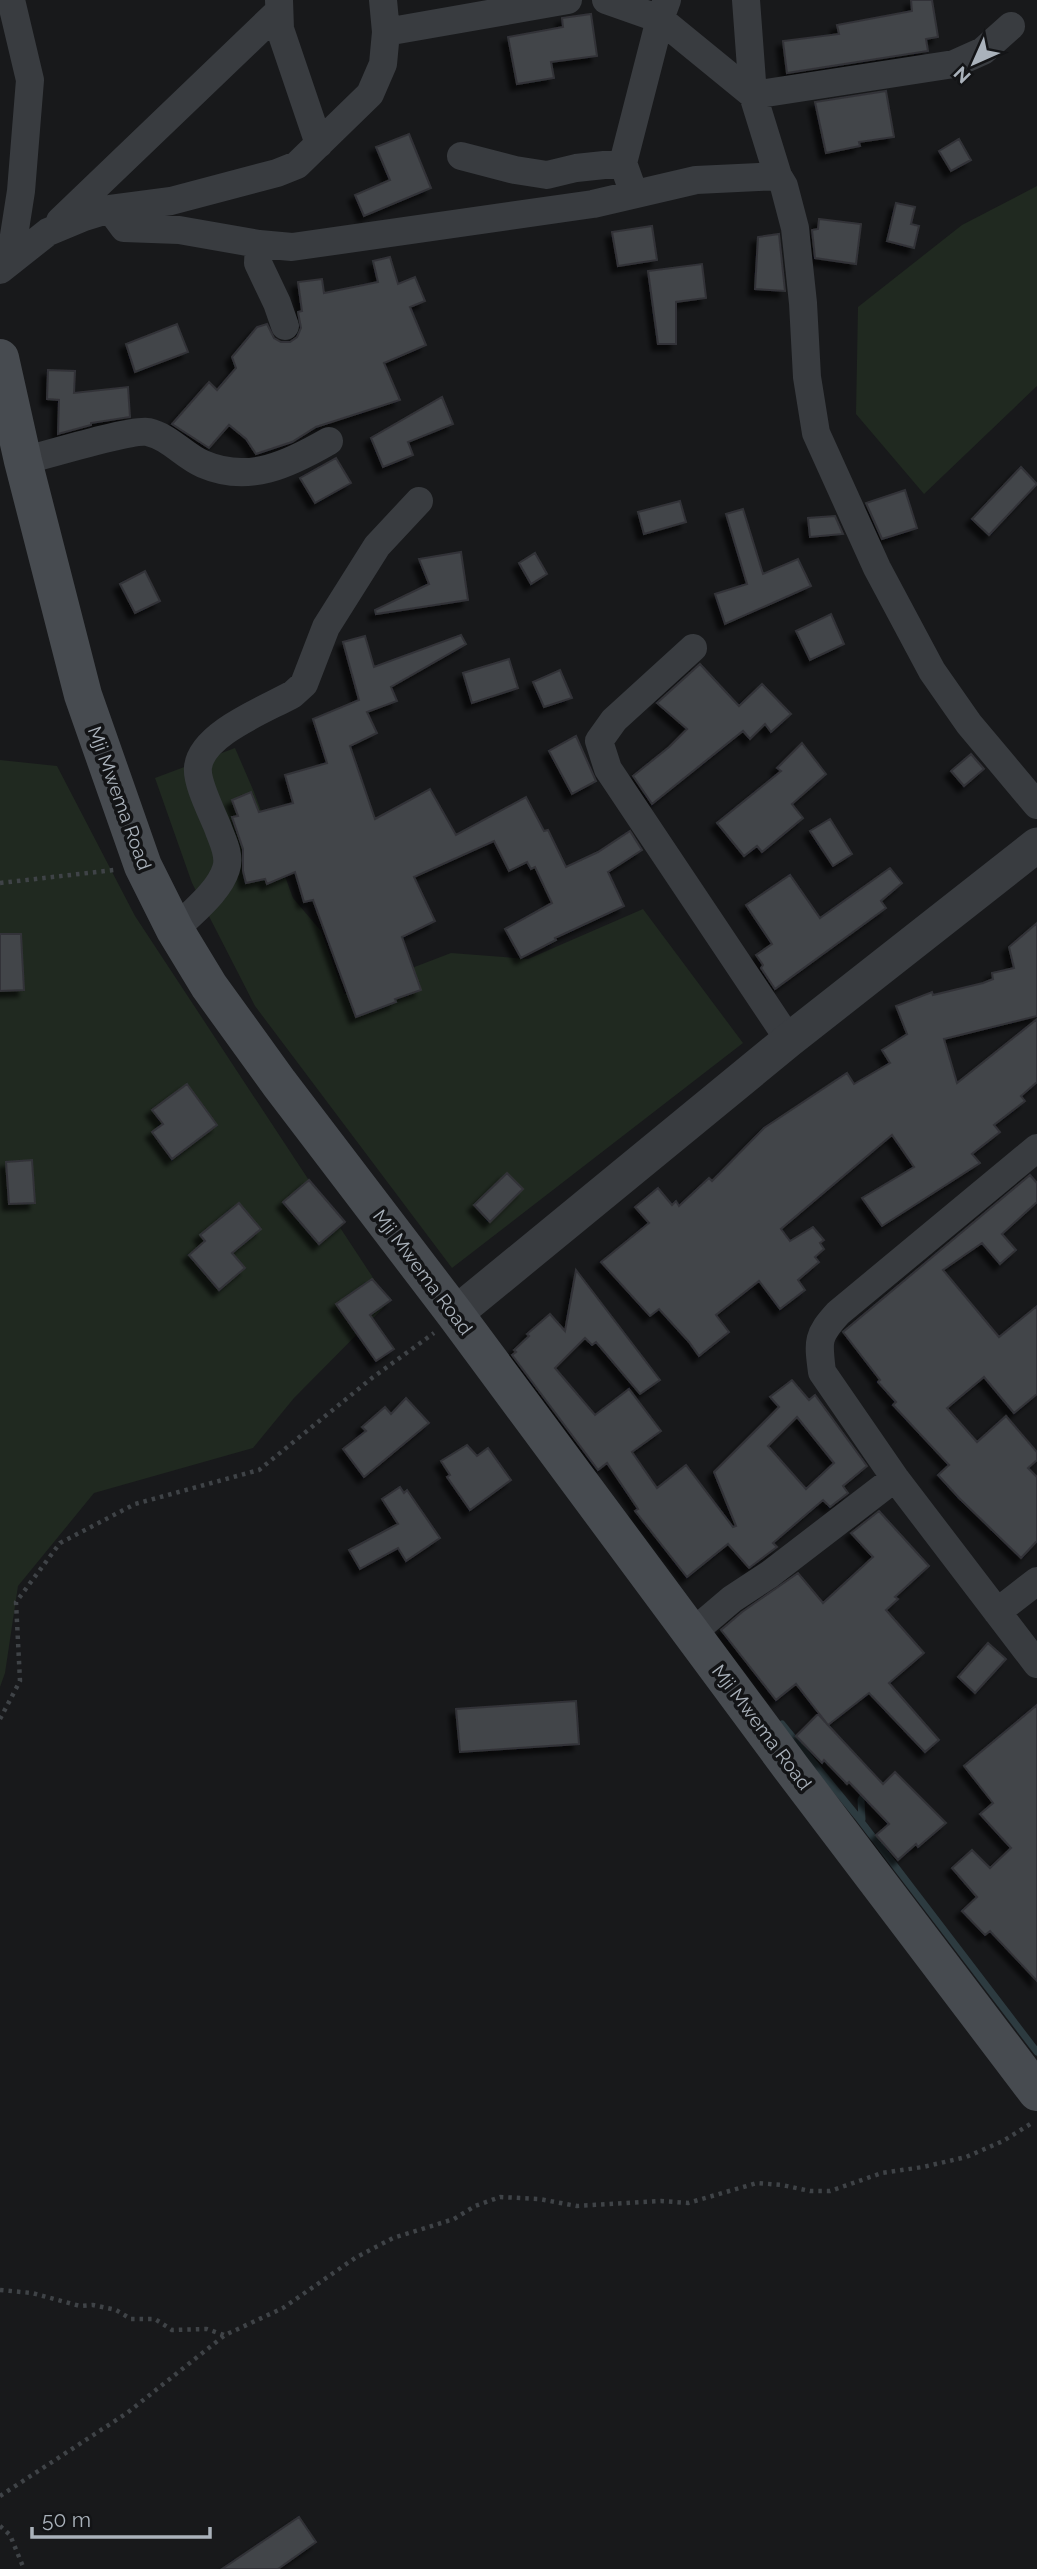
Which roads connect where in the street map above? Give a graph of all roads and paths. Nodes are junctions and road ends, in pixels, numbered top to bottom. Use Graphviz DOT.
graph roads {
  1 [pos="10,0"];
  2 [pos="383,0"];
  3 [pos="568,0"];
  4 [pos="606,0"];
  5 [pos="746,0"];
  6 [pos="278,6"];
  7 [pos="664,9"];
  8 [pos="1011,26"];
  9 [pos="386,32"];
  10 [pos="752,95"];
  11 [pos="319,144"];
  12 [pos="461,156"];
  13 [pos="623,163"];
  14 [pos="778,177"];
  15 [pos="634,194"];
  16 [pos="110,209"];
  17 [pos="48,232"];
  18 [pos="259,244"];
  19 [pos="5,266"];
  20 [pos="285,326"];
  21 [pos="0,358"];
  22 [pos="329,441"];
  23 [pos="23,461"];
  24 [pos="419,501"];
  25 [pos="693,648"];
  26 [pos="1037,805"];
  27 [pos="1037,845"];
  28 [pos="143,866"];
  29 [pos="0,883"];
  30 [pos="175,930"];
  31 [pos="789,1040"];
  32 [pos="1037,1148"];
  33 [pos="455,1314"];
  34 [pos="895,1478"];
  35 [pos="1037,1581"];
  36 [pos="997,1612"];
  37 [pos="692,1633"];
  38 [pos="1037,1664"];
  39 [pos="0,1719"];
  40 [pos="1037,2092"];
  41 [pos="1037,2120"];
  42 [pos="0,2290"];
  43 [pos="225,2336"];
  44 [pos="0,2496"];
  45 [pos="0,2526"];
  46 [pos="24,2569"];
  1 -- 19 [label="street"];
  2 -- 9 [label="street"];
  3 -- 9 [label="street"];
  4 -- 7 [label="street"];
  5 -- 10 [label="street"];
  6 -- 11 [label="street"];
  6 -- 17 [label="street"];
  7 -- 10 [label="street"];
  7 -- 13 [label="street"];
  8 -- 10 [label="street"];
  9 -- 11 [label="street"];
  10 -- 14 [label="street"];
  11 -- 16 [label="street"];
  12 -- 13 [label="street"];
  13 -- 15 [label="street"];
  14 -- 15 [label="street"];
  14 -- 26 [label="street"];
  15 -- 18 [label="street"];
  16 -- 17 [label="street"];
  16 -- 18 [label="street"];
  17 -- 19 [label="street"];
  18 -- 20 [label="street"];
  21 -- 23 [label="main road, Mji Mwema Road"];
  22 -- 23 [label="street"];
  23 -- 28 [label="main road, Mji Mwema Road"];
  24 -- 30 [label="street"];
  25 -- 31 [label="street"];
  27 -- 31 [label="street"];
  28 -- 29 [label="path"];
  28 -- 30 [label="main road, Mji Mwema Road"];
  30 -- 33 [label="main road, Mji Mwema Road"];
  31 -- 33 [label="street"];
  32 -- 34 [label="street"];
  33 -- 37 [label="main road, Mji Mwema Road"];
  33 -- 39 [label="path"];
  34 -- 36 [label="street"];
  34 -- 37 [label="street"];
  35 -- 36 [label="street"];
  36 -- 38 [label="street"];
  37 -- 40 [label="main road, Mji Mwema Road"];
  41 -- 43 [label="path"];
  42 -- 43 [label="path"];
  43 -- 44 [label="path"];
  45 -- 46 [label="path"];
}
